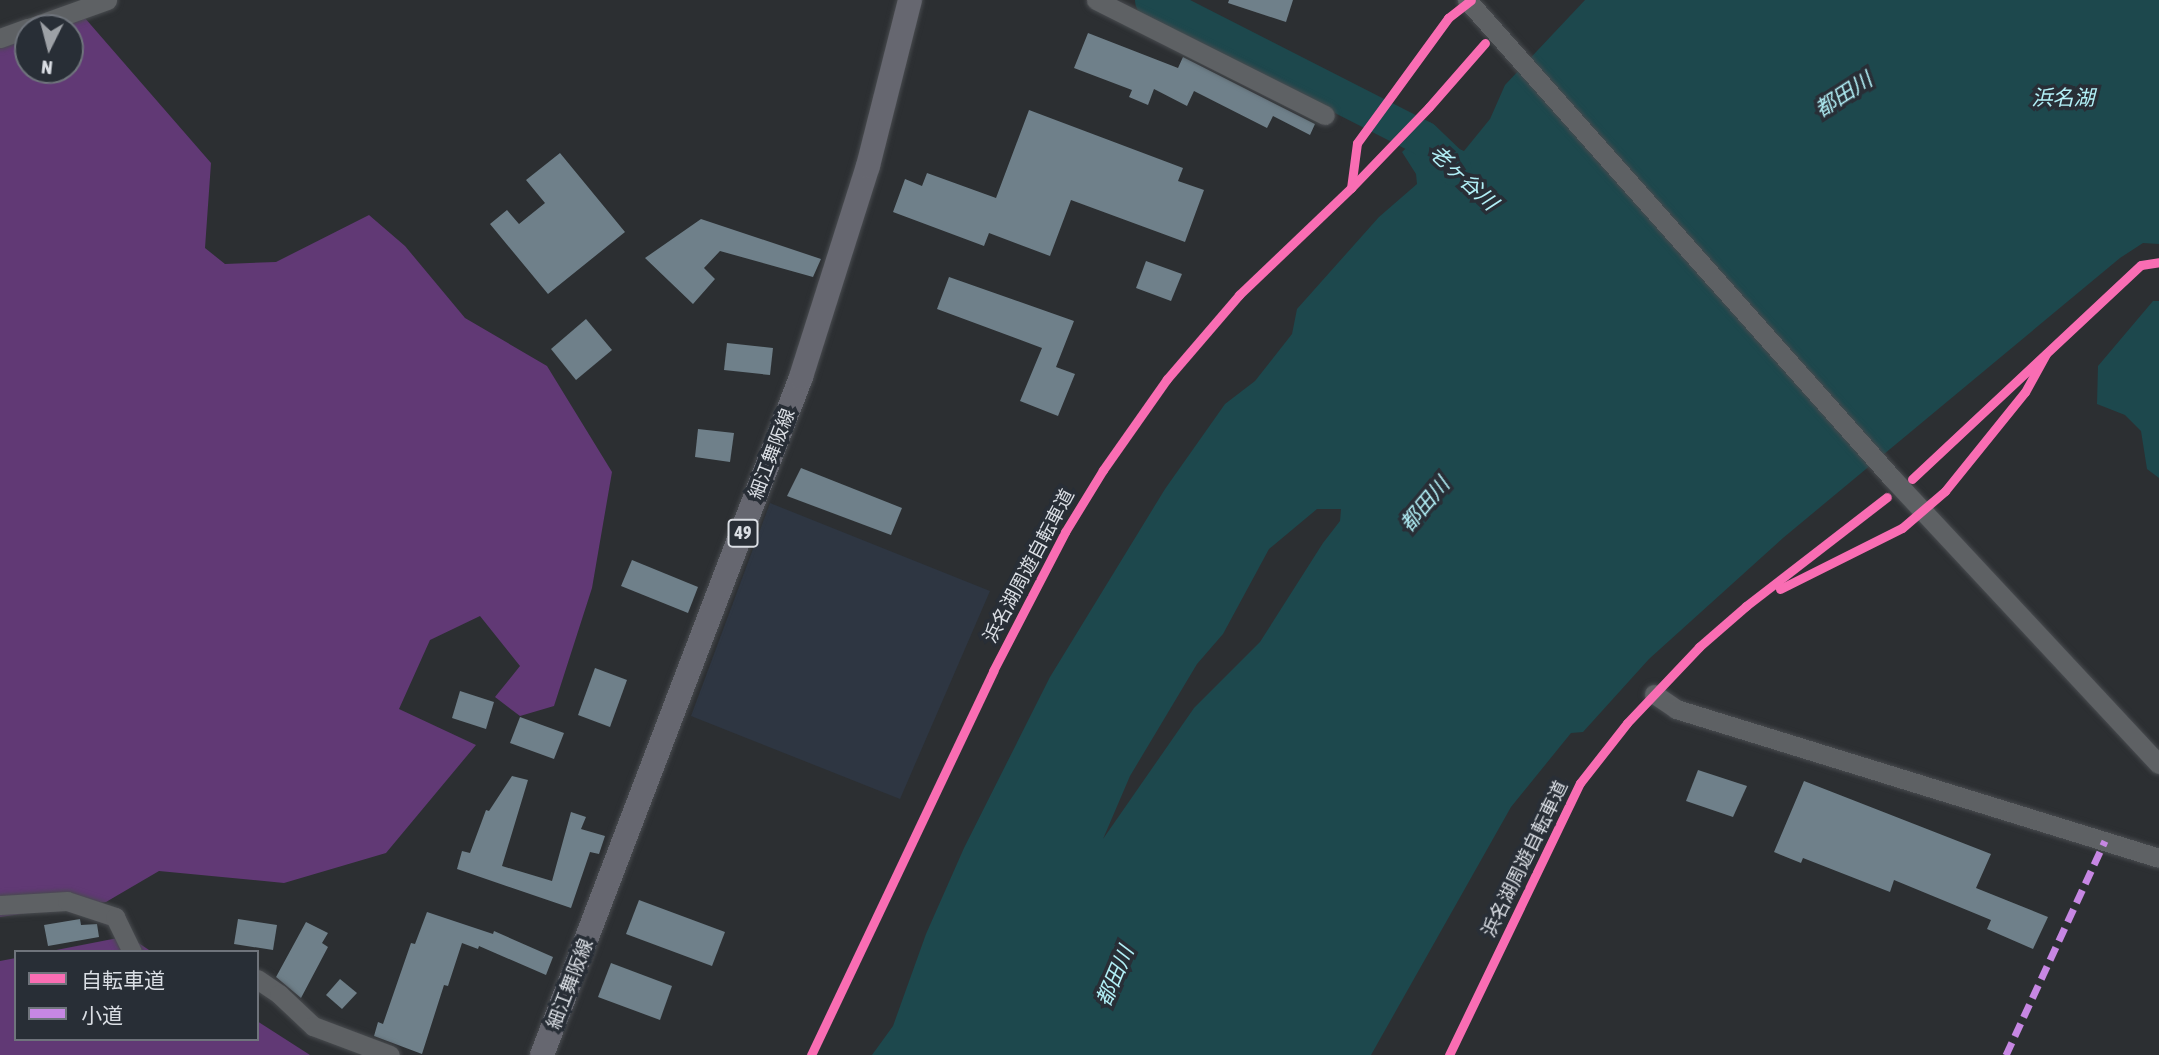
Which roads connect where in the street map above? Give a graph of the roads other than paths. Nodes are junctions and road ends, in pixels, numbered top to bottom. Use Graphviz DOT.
graph roads {
  1 [pos="107,0"];
  2 [pos="910,0"];
  3 [pos="1096,0"];
  4 [pos="1467,0"];
  5 [pos="68,14"];
  6 [pos="1325,115"];
  7 [pos="1654,694"];
  8 [pos="2159,764"];
  9 [pos="2159,858"];
  10 [pos="0,905"];
  11 [pos="131,950"];
  12 [pos="259,980"];
  13 [pos="390,1055"];
  14 [pos="542,1055"];
  1 -- 5 [label="street"];
  2 -- 14 [label="main road, 細江舞阪線 / 49"];
  3 -- 6 [label="street"];
  4 -- 8 [label="street"];
  7 -- 9 [label="street"];
  10 -- 11 [label="street"];
  12 -- 13 [label="street"];
}
